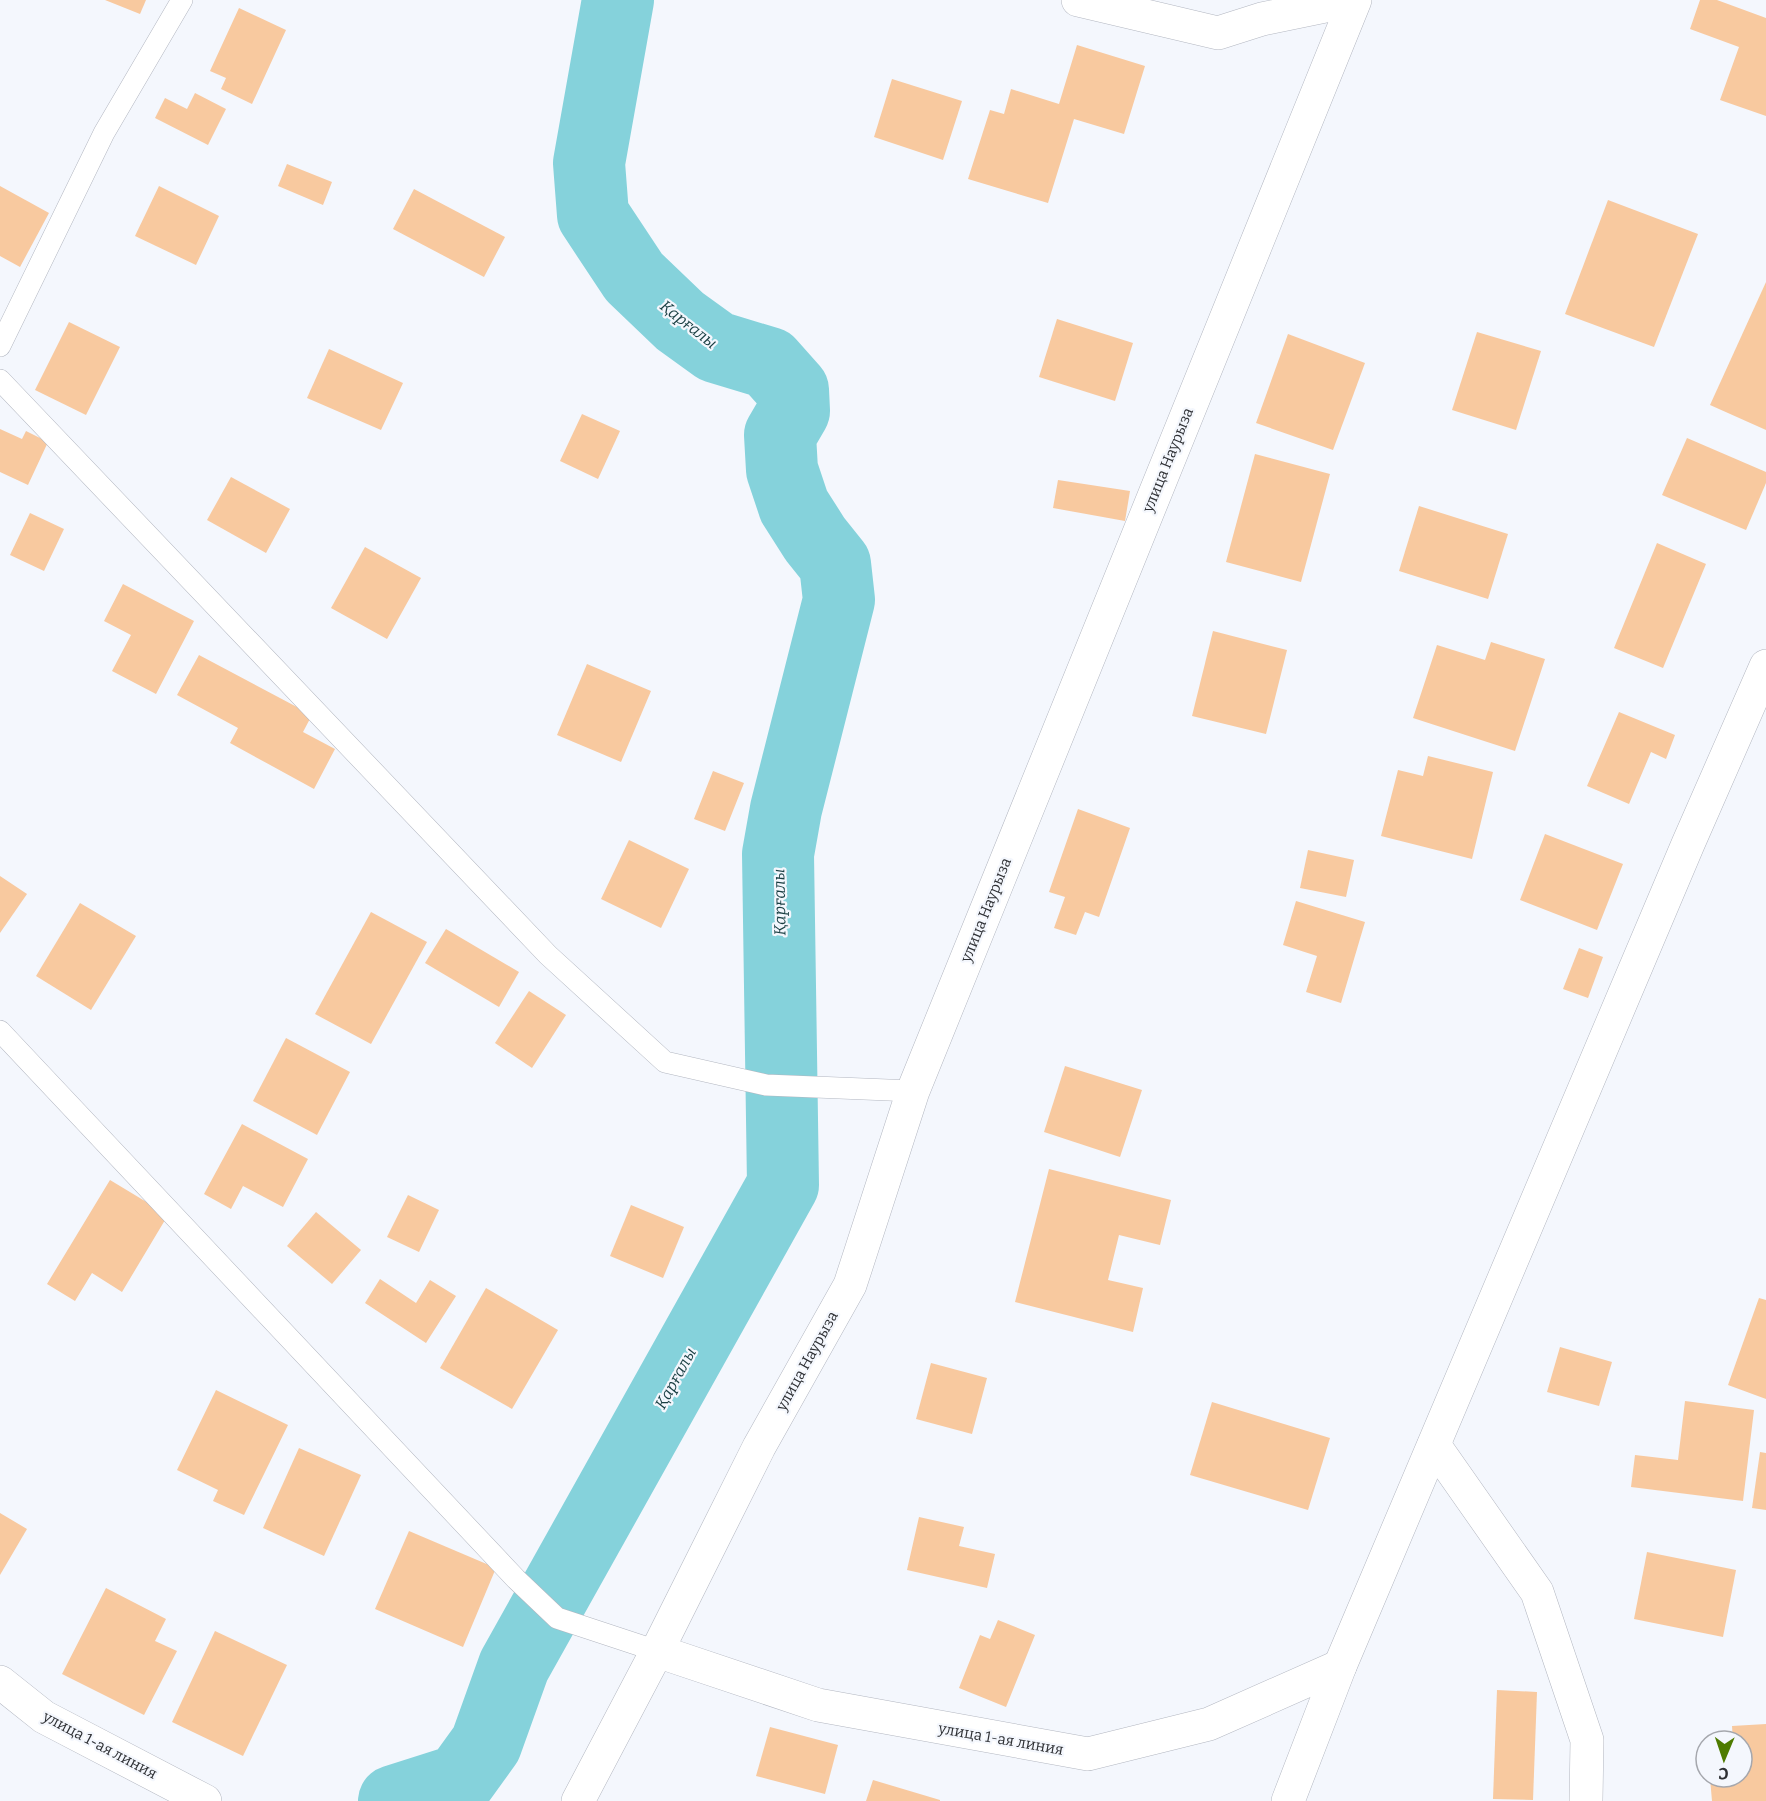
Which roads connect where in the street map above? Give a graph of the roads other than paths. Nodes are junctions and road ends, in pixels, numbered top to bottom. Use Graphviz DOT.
graph roads {
  1 [pos="182,0"];
  2 [pos="1078,0"];
  3 [pos="1355,0"];
  4 [pos="0,346"];
  5 [pos="0,380"];
  6 [pos="1766,666"];
  7 [pos="0,1031"];
  8 [pos="913,1091"];
  9 [pos="1434,1445"];
  10 [pos="657,1651"];
  11 [pos="1340,1666"];
  12 [pos="0,1682"];
  13 [pos="205,1801"];
  14 [pos="578,1801"];
  15 [pos="1288,1801"];
  16 [pos="1586,1801"];
  1 -- 4 [label="lane"];
  2 -- 3 [label="street"];
  3 -- 8 [label="street, улица Наурыза"];
  5 -- 8 [label="lane"];
  6 -- 9 [label="street"];
  7 -- 10 [label="lane"];
  8 -- 10 [label="street, улица Наурыза"];
  9 -- 11 [label="street"];
  9 -- 16 [label="street"];
  10 -- 11 [label="street, улица 1-ая линия"];
  10 -- 14 [label="street, улица Наурыза"];
  11 -- 15 [label="street"];
  12 -- 13 [label="street, улица 1-ая линия"];
}
